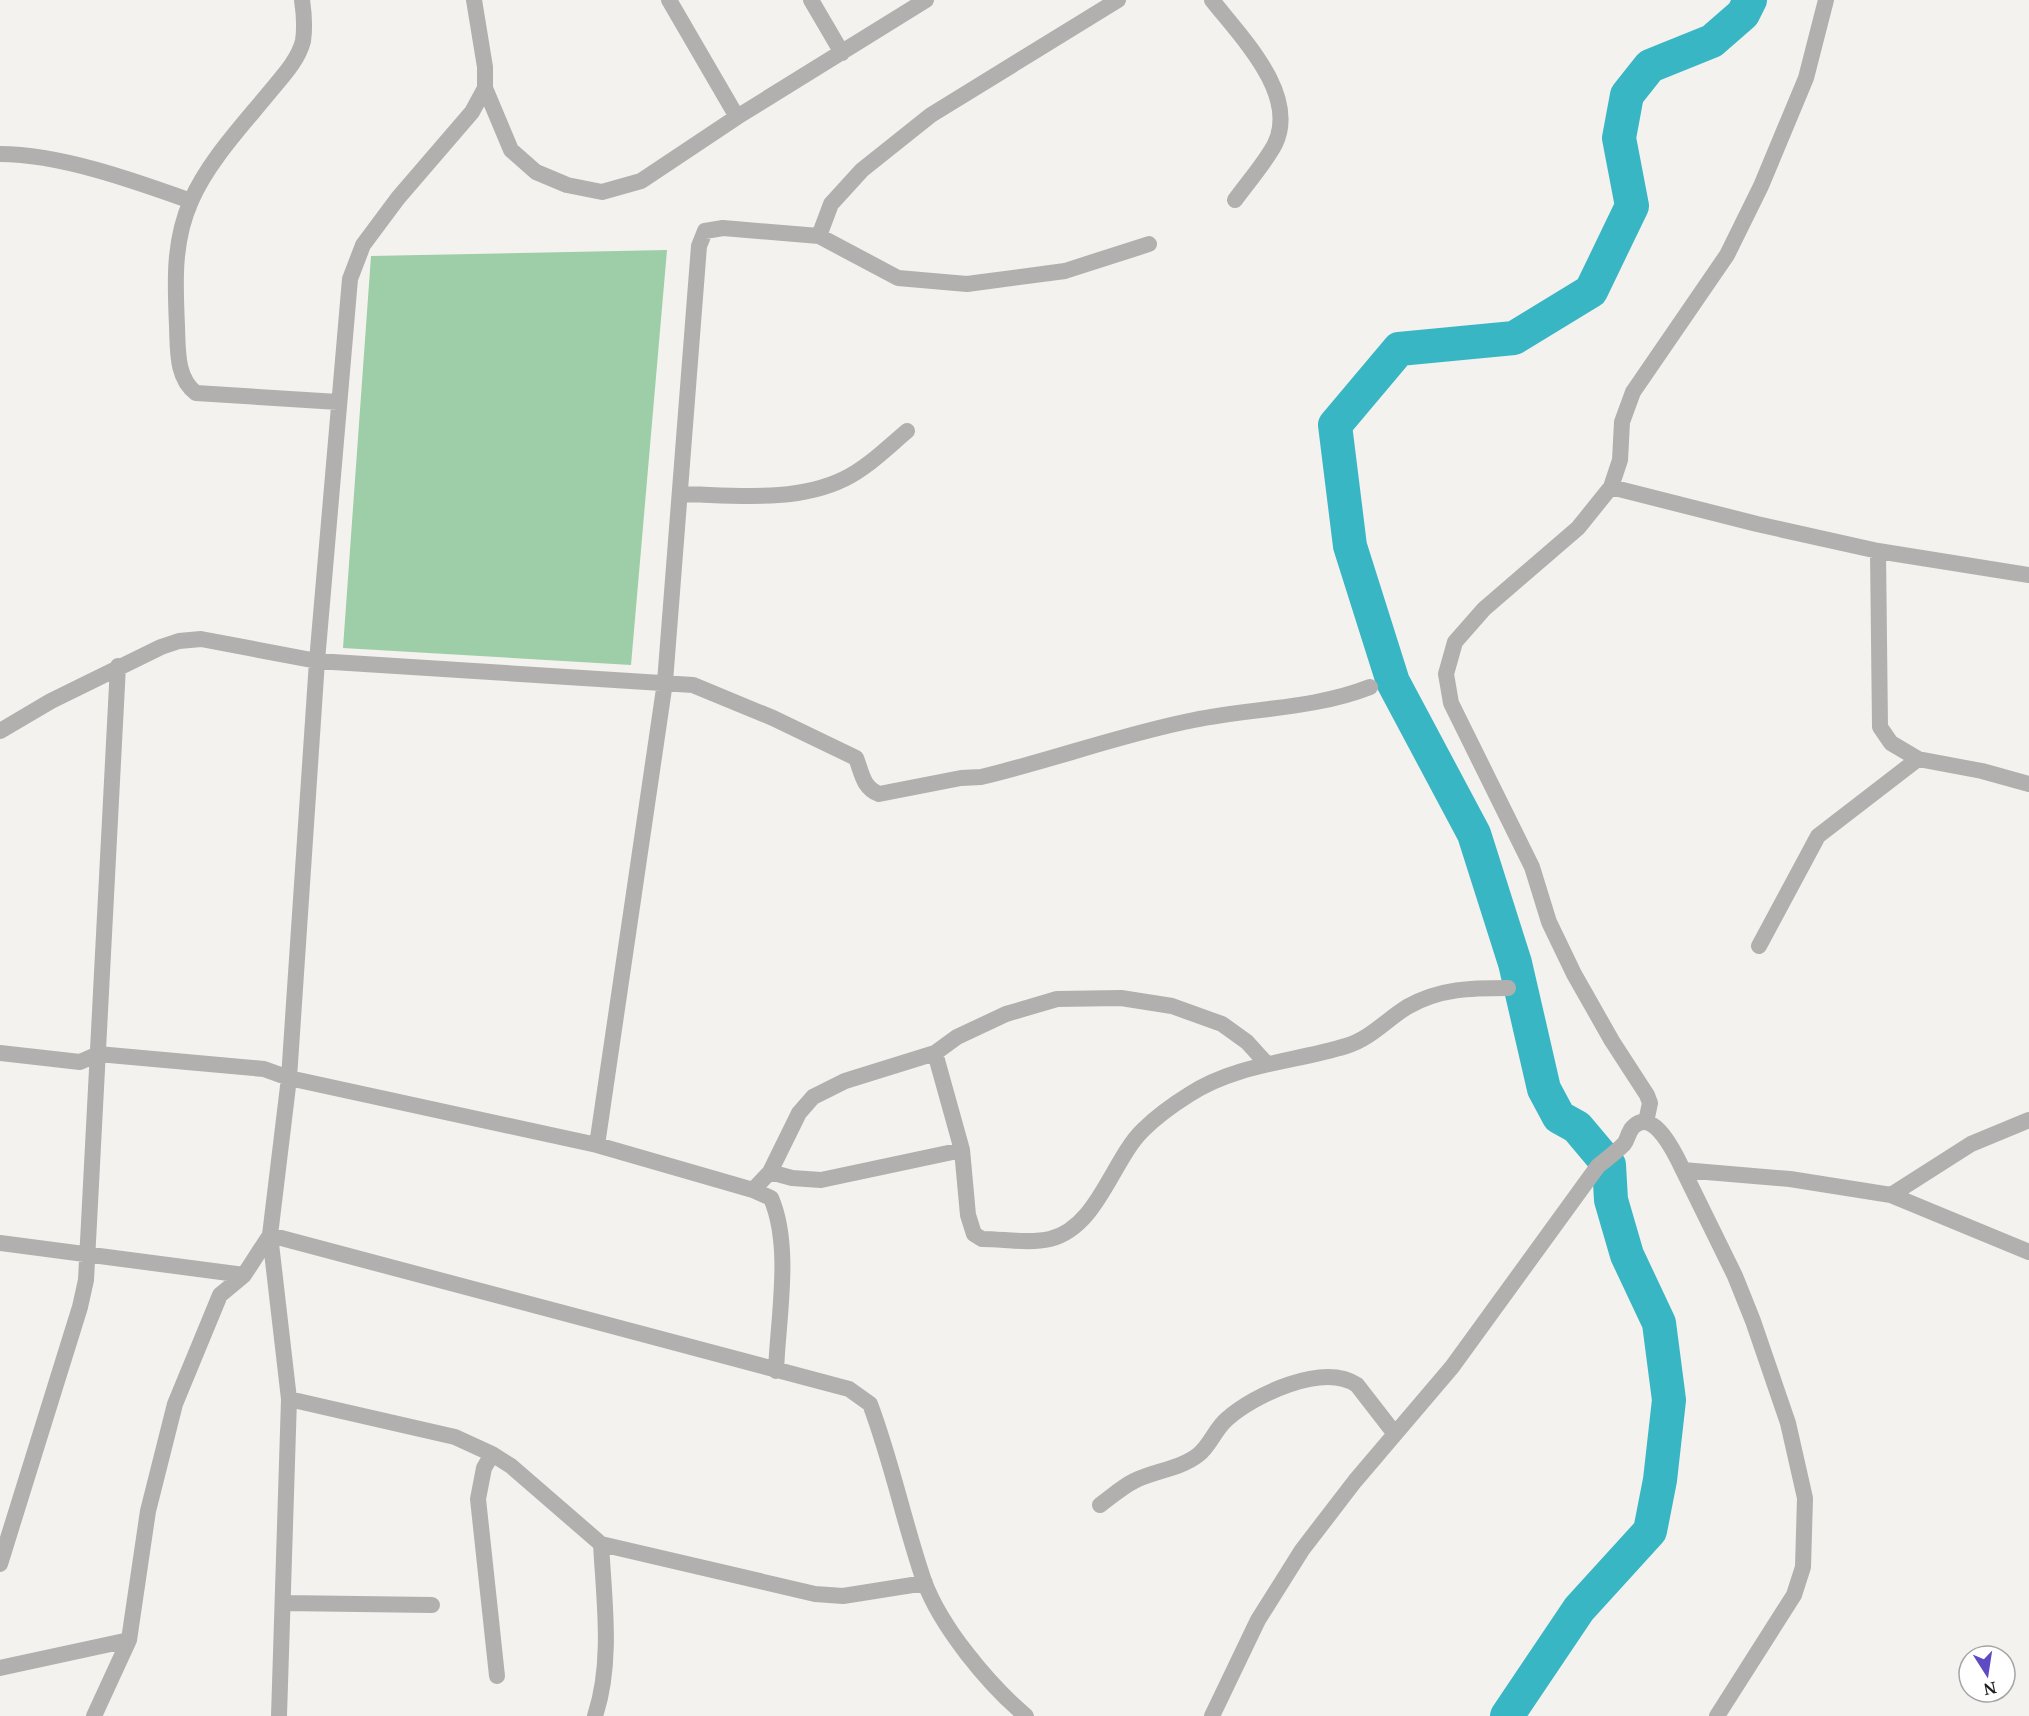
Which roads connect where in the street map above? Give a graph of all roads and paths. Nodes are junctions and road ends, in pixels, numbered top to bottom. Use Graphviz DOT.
graph roads {
  1 [pos="302,0"];
  2 [pos="474,0"];
  3 [pos="669,0"];
  4 [pos="811,0"];
  5 [pos="926,0"];
  6 [pos="1118,0"];
  7 [pos="1212,0"];
  8 [pos="1826,0"];
  9 [pos="842,53"];
  10 [pos="486,88"];
  11 [pos="737,117"];
  12 [pos="0,154"];
  13 [pos="1235,200"];
  14 [pos="191,201"];
  15 [pos="819,236"];
  16 [pos="1149,244"];
  17 [pos="338,402"];
  18 [pos="907,431"];
  19 [pos="1611,487"];
  20 [pos="680,494"];
  21 [pos="1878,551"];
  22 [pos="2029,575"];
  23 [pos="317,661"];
  24 [pos="118,666"];
  25 [pos="666,682"];
  26 [pos="1370,687"];
  27 [pos="0,731"];
  28 [pos="1918,759"];
  29 [pos="2029,784"];
  30 [pos="1759,946"];
  31 [pos="1508,988"];
  32 [pos="0,1053"];
  33 [pos="935,1053"];
  34 [pos="98,1054"];
  35 [pos="1266,1063"];
  36 [pos="289,1078"];
  37 [pos="2029,1120"];
  38 [pos="1646,1122"];
  39 [pos="597,1145"];
  40 [pos="962,1150"];
  41 [pos="1683,1170"];
  42 [pos="770,1172"];
  43 [pos="753,1190"];
  44 [pos="1891,1195"];
  45 [pos="270,1235"];
  46 [pos="0,1242"];
  47 [pos="2029,1252"];
  48 [pos="87,1254"];
  49 [pos="244,1275"];
  50 [pos="776,1371"];
  51 [pos="289,1400"];
  52 [pos="1395,1434"];
  53 [pos="492,1454"];
  54 [pos="1100,1505"];
  55 [pos="601,1544"];
  56 [pos="0,1563"];
  57 [pos="925,1583"];
  58 [pos="284,1603"];
  59 [pos="432,1605"];
  60 [pos="129,1640"];
  61 [pos="0,1668"];
  62 [pos="497,1676"];
  63 [pos="94,1716"];
  64 [pos="279,1716"];
  65 [pos="595,1716"];
  66 [pos="1026,1716"];
  67 [pos="1212,1716"];
  68 [pos="1717,1716"];
  1 -- 14 [label="street"];
  2 -- 10 [label="street"];
  3 -- 11 [label="street"];
  4 -- 9 [label="street"];
  5 -- 9 [label="street"];
  6 -- 15 [label="street"];
  7 -- 13 [label="street"];
  8 -- 19 [label="street"];
  9 -- 11 [label="street"];
  10 -- 11 [label="street"];
  10 -- 17 [label="street"];
  12 -- 14 [label="street"];
  14 -- 17 [label="street"];
  15 -- 16 [label="street"];
  15 -- 20 [label="street"];
  17 -- 23 [label="street"];
  18 -- 20 [label="street"];
  19 -- 21 [label="street"];
  19 -- 38 [label="street"];
  20 -- 25 [label="street"];
  21 -- 22 [label="street"];
  21 -- 28 [label="street"];
  23 -- 24 [label="street"];
  23 -- 25 [label="street"];
  23 -- 36 [label="street"];
  24 -- 27 [label="street"];
  24 -- 34 [label="street"];
  25 -- 26 [label="street"];
  25 -- 39 [label="street"];
  28 -- 29 [label="street"];
  28 -- 30 [label="street"];
  31 -- 35 [label="street"];
  32 -- 34 [label="street"];
  33 -- 35 [label="street"];
  33 -- 40 [label="street"];
  33 -- 42 [label="street"];
  34 -- 36 [label="street"];
  34 -- 48 [label="street"];
  35 -- 40 [label="street"];
  36 -- 39 [label="street"];
  36 -- 45 [label="street"];
  37 -- 44 [label="street"];
  38 -- 41 [label="street"];
  38 -- 52 [label="street"];
  39 -- 43 [label="street"];
  40 -- 42 [label="street"];
  41 -- 44 [label="street"];
  41 -- 68 [label="street"];
  42 -- 43 [label="street"];
  43 -- 50 [label="street"];
  44 -- 47 [label="street"];
  45 -- 49 [label="street"];
  45 -- 50 [label="street"];
  45 -- 51 [label="street"];
  46 -- 48 [label="street"];
  48 -- 49 [label="street"];
  48 -- 56 [label="street"];
  49 -- 60 [label="street"];
  50 -- 57 [label="street"];
  51 -- 53 [label="street"];
  51 -- 58 [label="street"];
  52 -- 54 [label="street"];
  52 -- 67 [label="street"];
  53 -- 55 [label="street"];
  53 -- 62 [label="street"];
  55 -- 57 [label="street"];
  55 -- 65 [label="street"];
  57 -- 66 [label="street"];
  58 -- 59 [label="street"];
  58 -- 64 [label="street"];
  60 -- 61 [label="street"];
  60 -- 63 [label="street"];
}
